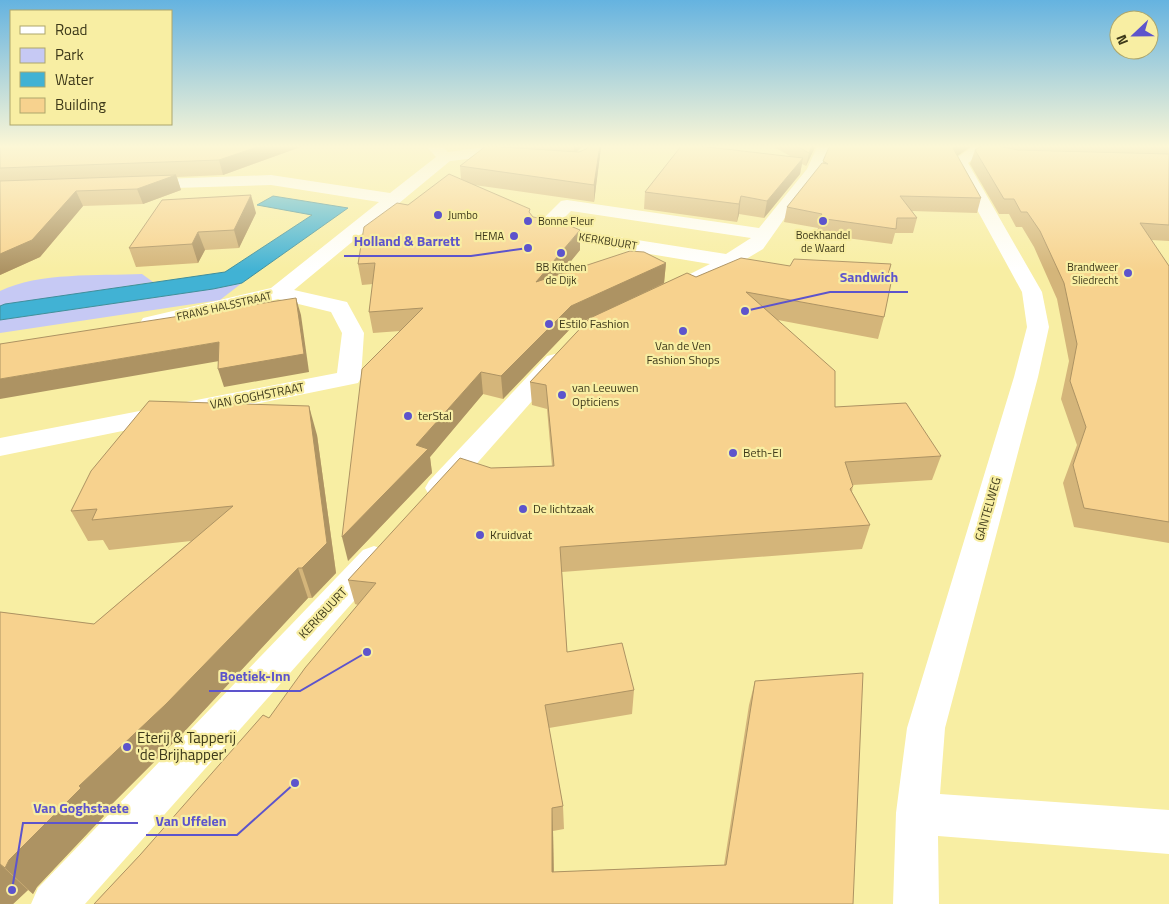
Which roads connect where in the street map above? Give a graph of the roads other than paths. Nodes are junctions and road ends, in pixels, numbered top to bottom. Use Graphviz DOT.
graph roads {
  1 [pos="321,187"];
  2 [pos="404,187"];
  3 [pos="800,187"];
  4 [pos="973,187"];
  5 [pos="394,198"];
  6 [pos="765,235"];
  7 [pos="730,261"];
  8 [pos="278,293"];
  9 [pos="661,295"];
  10 [pos="137,326"];
  11 [pos="574,340"];
  12 [pos="0,447"];
  13 [pos="419,509"];
  14 [pos="392,538"];
  15 [pos="917,813"];
  16 [pos="1169,832"];
  17 [pos="54,904"];
  18 [pos="916,904"];
  1 -- 5 [label="street"];
  2 -- 5 [label="street, FRANS HALSSTRAAT"];
  3 -- 6 [label="street"];
  4 -- 15 [label="street, GANTELWEG"];
  5 -- 8 [label="street, FRANS HALSSTRAAT"];
  6 -- 7 [label="street"];
  6 -- 7 [label="street, KERKBUURT"];
  7 -- 9 [label="street"];
  8 -- 10 [label="street, FRANS HALSSTRAAT"];
  8 -- 12 [label="street, VAN GOGHSTRAAT"];
  11 -- 13 [label="street"];
  14 -- 17 [label="street, KERKBUURT"];
  15 -- 16 [label="street"];
  15 -- 18 [label="street, GANTELWEG"];
}
